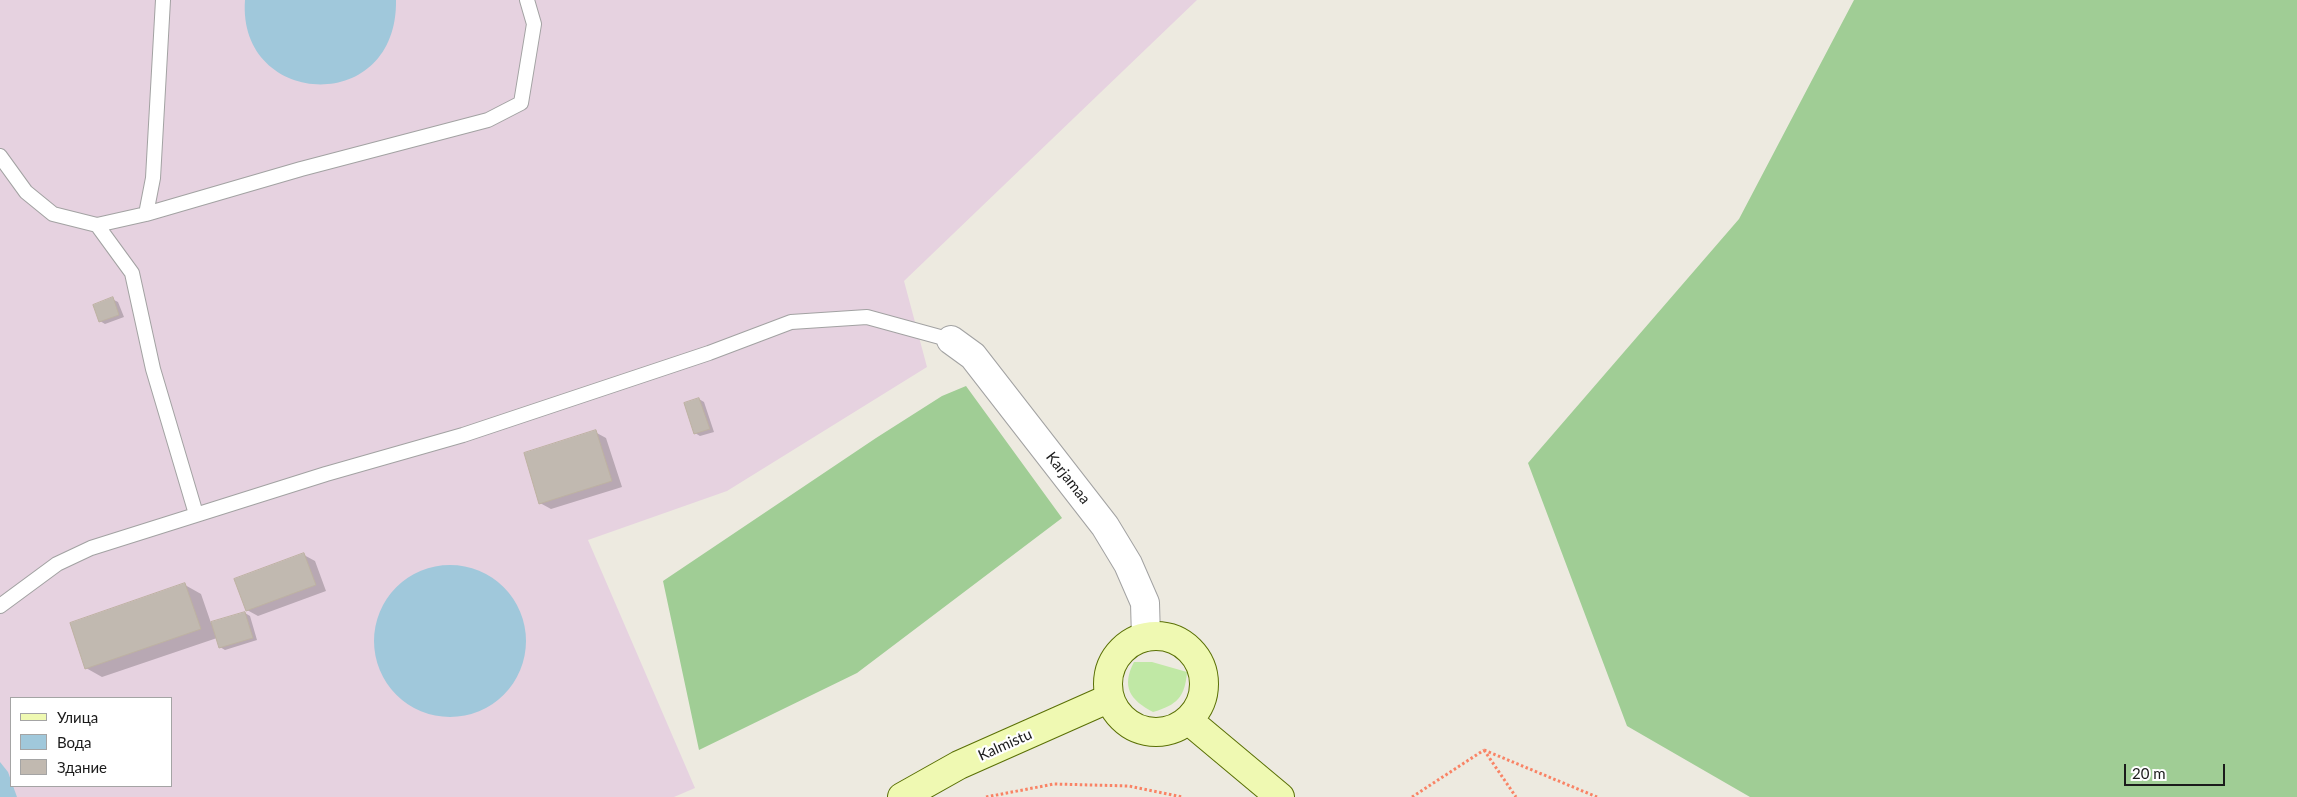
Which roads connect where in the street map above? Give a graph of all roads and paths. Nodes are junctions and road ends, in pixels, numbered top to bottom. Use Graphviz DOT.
graph roads {
  1 [pos="163,0"];
  2 [pos="527,0"];
  3 [pos="0,156"];
  4 [pos="146,214"];
  5 [pos="97,225"];
  6 [pos="951,340"];
  7 [pos="196,514"];
  8 [pos="0,606"];
  9 [pos="1146,637"];
  10 [pos="1110,698"];
  11 [pos="1188,720"];
  12 [pos="1484,750"];
  13 [pos="902,797"];
  14 [pos="986,797"];
  15 [pos="1182,797"];
  16 [pos="1280,797"];
  17 [pos="1412,797"];
  18 [pos="1516,797"];
  19 [pos="1597,797"];
  1 -- 4 [label="lane"];
  2 -- 4 [label="lane"];
  3 -- 5 [label="lane"];
  4 -- 5 [label="lane"];
  5 -- 7 [label="lane"];
  6 -- 7 [label="lane"];
  6 -- 9 [label="street, Karjamaa"];
  7 -- 8 [label="lane"];
  9 -- 10 [label="main road"];
  9 -- 11 [label="main road"];
  10 -- 11 [label="main road"];
  10 -- 13 [label="main road, Kalmistu"];
  11 -- 16 [label="main road"];
  12 -- 17 [label="path"];
  12 -- 18 [label="path"];
  12 -- 19 [label="path"];
  14 -- 15 [label="path"];
}
